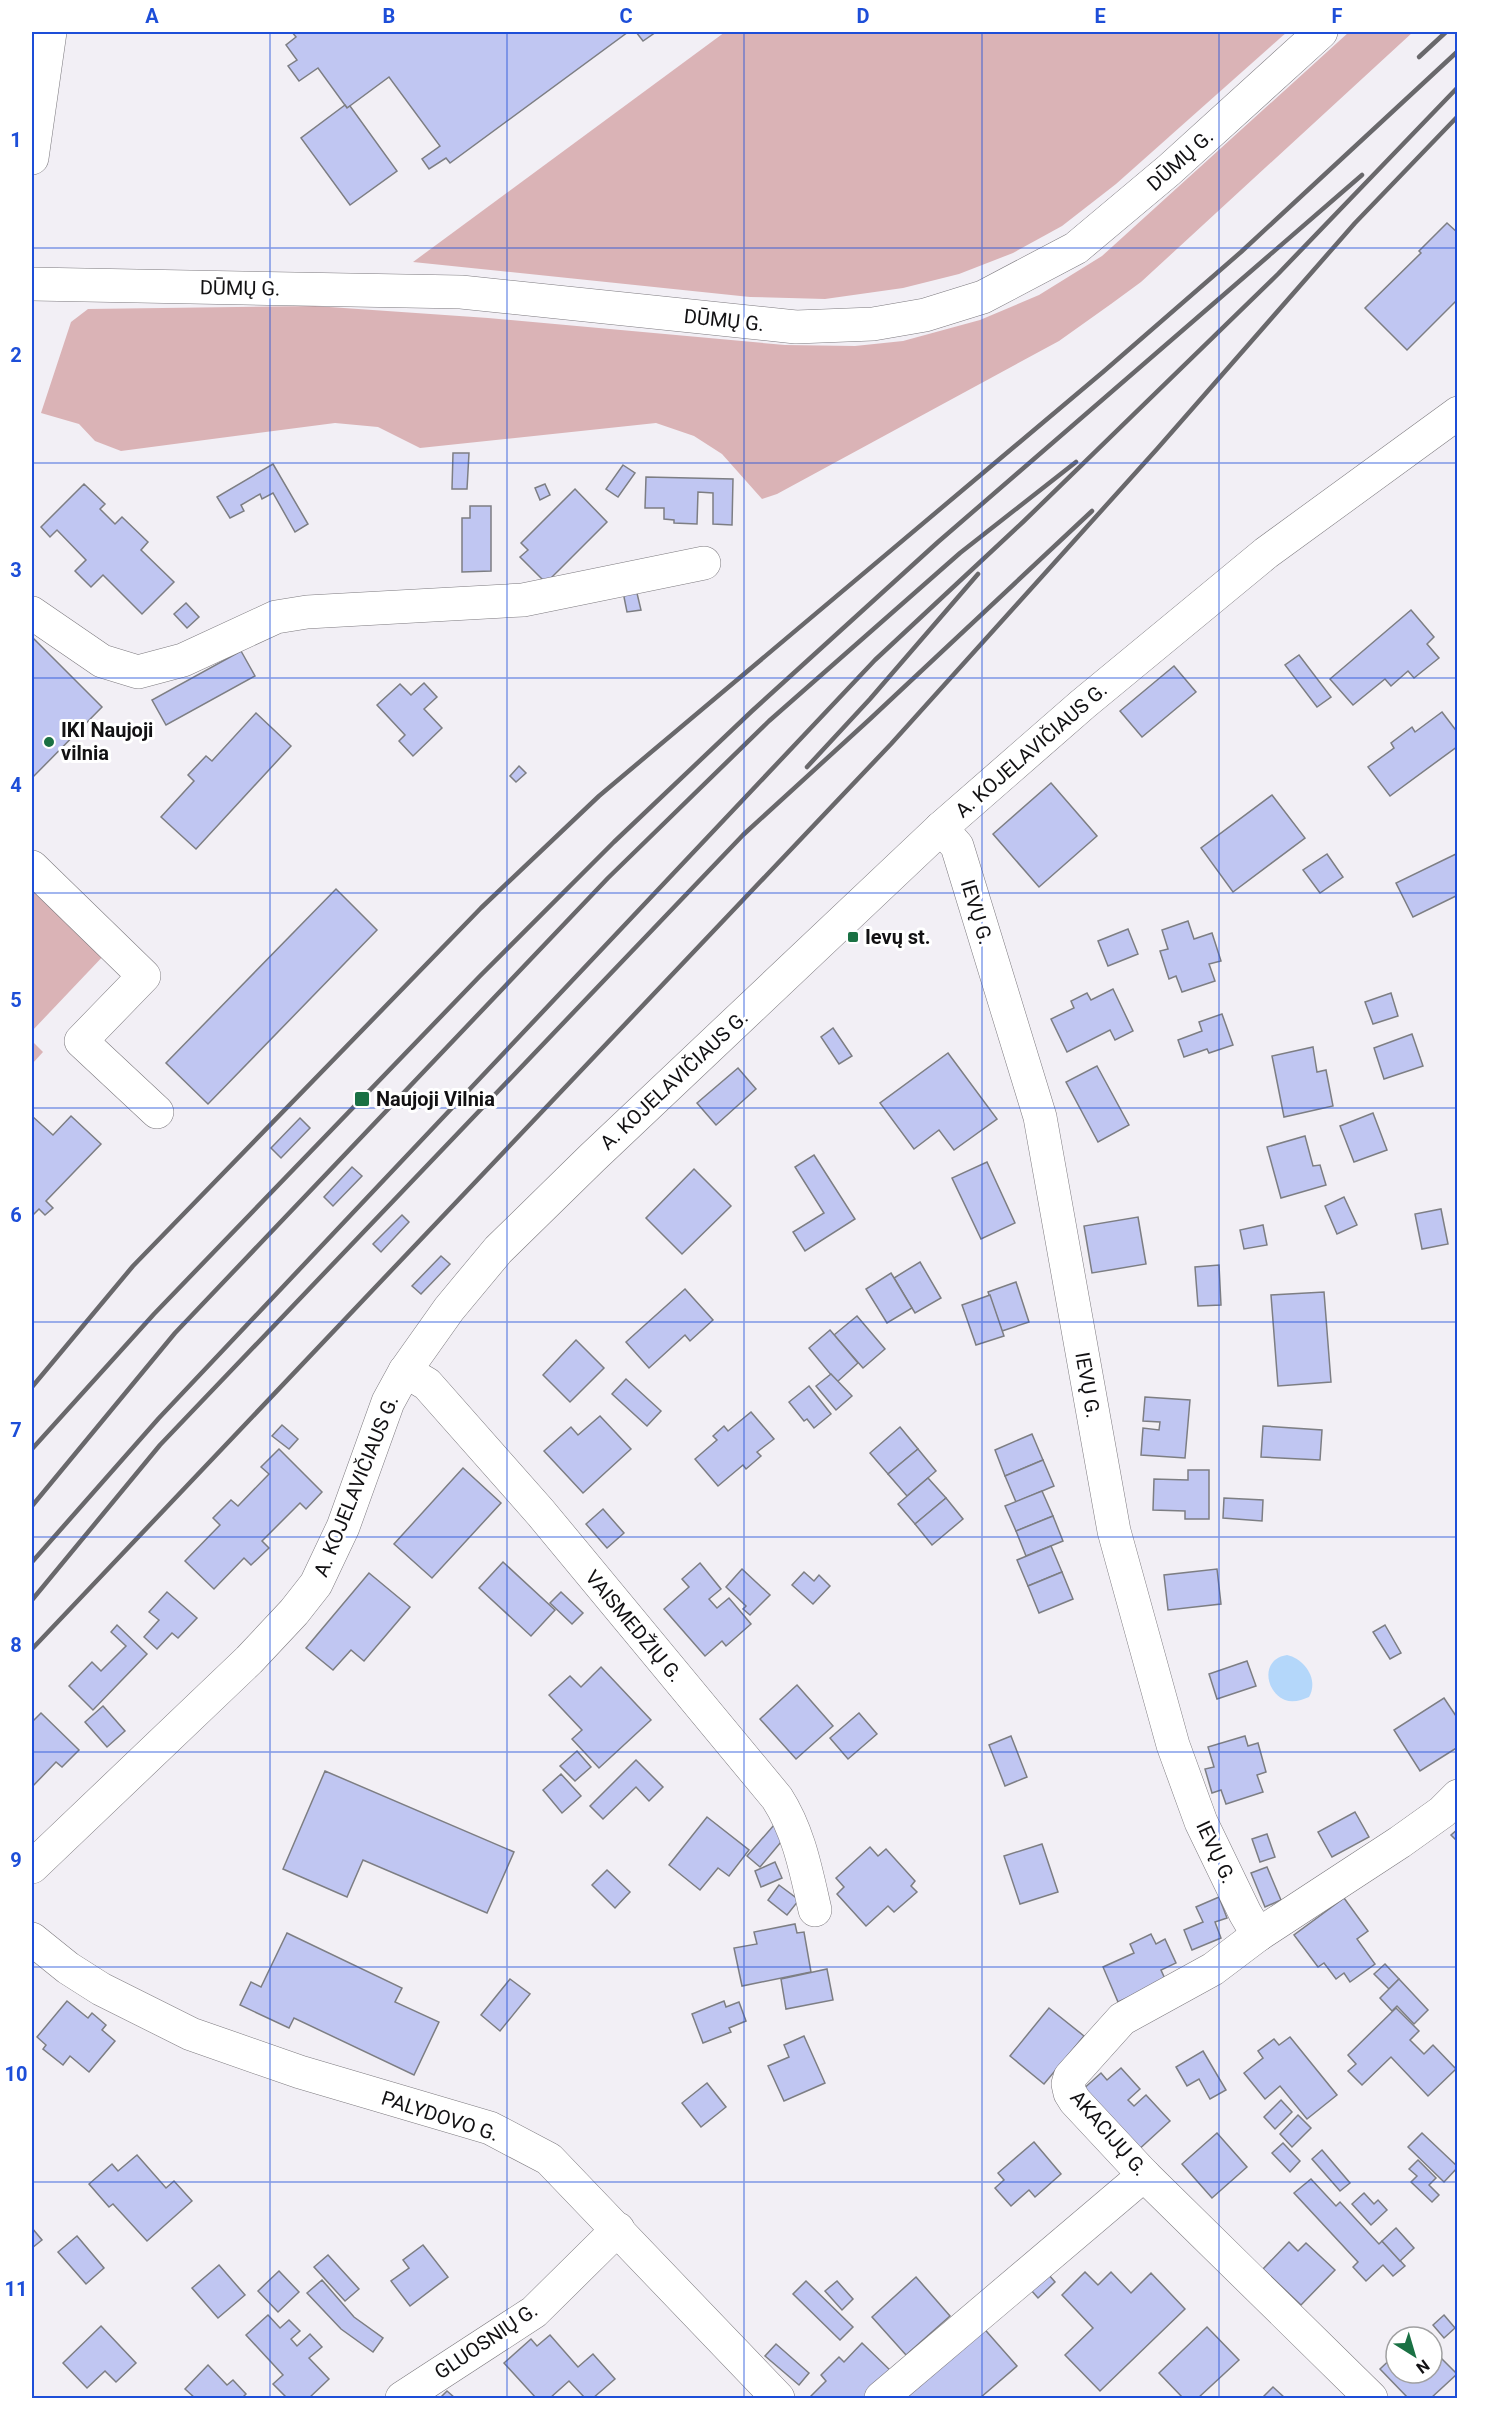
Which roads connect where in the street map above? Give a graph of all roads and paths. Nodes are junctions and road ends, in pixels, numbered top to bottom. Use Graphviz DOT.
graph roads {
  1 [pos="50,32"];
  2 [pos="1321,32"];
  3 [pos="32,158"];
  4 [pos="32,284"];
  5 [pos="1458,413"];
  6 [pos="704,563"];
  7 [pos="32,613"];
  8 [pos="941,828"];
  9 [pos="32,867"];
  10 [pos="158,1112"];
  11 [pos="405,1371"];
  12 [pos="1458,1796"];
  13 [pos="32,1867"];
  14 [pos="815,1910"];
  15 [pos="1258,1935"];
  16 [pos="32,1939"];
  17 [pos="1144,2175"];
  18 [pos="618,2229"];
  19 [pos="402,2398"];
  20 [pos="778,2398"];
  21 [pos="880,2398"];
  22 [pos="1371,2398"];
  1 -- 3 [label="street"];
  2 -- 4 [label="street, DŪMŲ G."];
  5 -- 8 [label="street, A. KOJELAVIČIAUS G."];
  6 -- 7 [label="street"];
  8 -- 11 [label="street, A. KOJELAVIČIAUS G."];
  8 -- 15 [label="street, IEVŲ G."];
  9 -- 10 [label="street"];
  11 -- 13 [label="street, A. KOJELAVIČIAUS G."];
  11 -- 14 [label="street, VAISMEDŽIŲ G."];
  12 -- 15 [label="street, AKACIJŲ G."];
  15 -- 17 [label="street, AKACIJŲ G."];
  16 -- 18 [label="street, PALYDOVO G."];
  17 -- 21 [label="street"];
  17 -- 22 [label="street, AKACIJŲ G."];
  18 -- 19 [label="street, GLUOSNIŲ G."];
  18 -- 20 [label="street, PALYDOVO G."];
}
